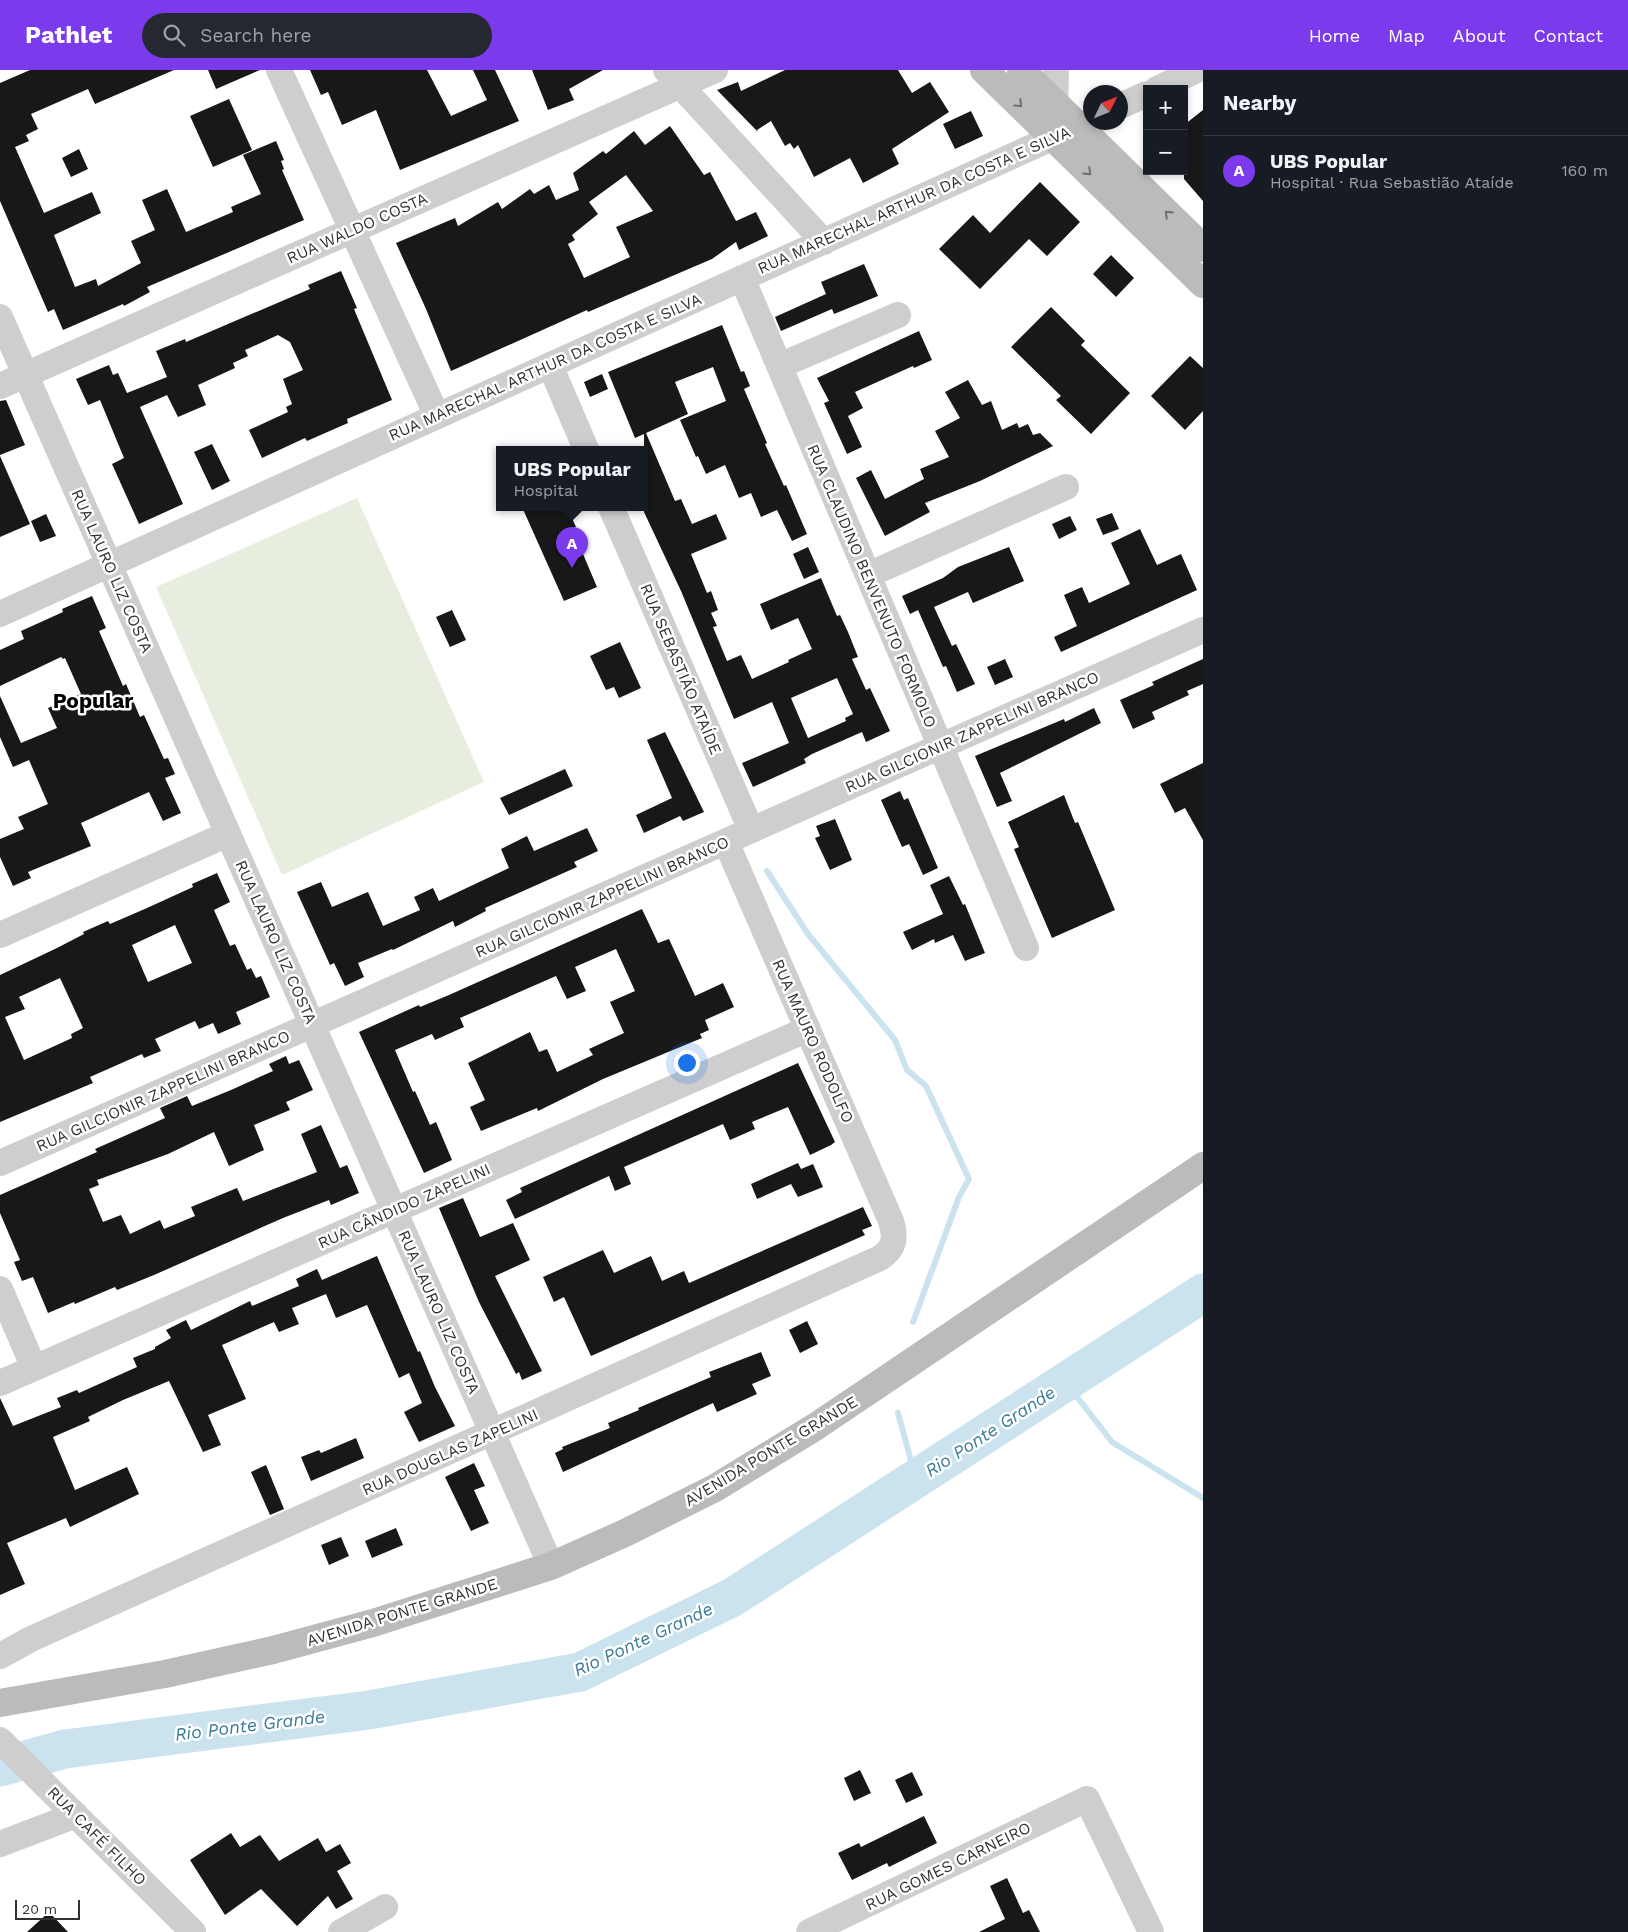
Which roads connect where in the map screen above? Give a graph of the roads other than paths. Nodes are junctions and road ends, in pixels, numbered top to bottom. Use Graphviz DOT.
graph roads {
  1 [pos="279,70"];
  2 [pos="714,70"];
  3 [pos="984,70"];
  4 [pos="1021,70"];
  5 [pos="1056,70"];
  6 [pos="1197,70"];
  7 [pos="674,77"];
  8 [pos="1165,85"];
  9 [pos="1143,96"];
  10 [pos="1128,102"];
  11 [pos="1057,105"];
  12 [pos="1083,122"];
  13 [pos="1083,123"];
  14 [pos="1091,130"];
  15 [pos="1053,138"];
  16 [pos="352,230"];
  17 [pos="824,242"];
  18 [pos="1203,248"];
  19 [pos="742,278"];
  20 [pos="1203,284"];
  21 [pos="898,315"];
  22 [pos="0,318"];
  23 [pos="550,365"];
  24 [pos="779,366"];
  25 [pos="25,374"];
  26 [pos="0,386"];
  27 [pos="437,416"];
  28 [pos="585,446"];
  29 [pos="1066,487"];
  30 [pos="613,511"];
  31 [pos="109,565"];
  32 [pos="868,575"];
  33 [pos="0,614"];
  34 [pos="1203,630"];
  35 [pos="941,746"];
  36 [pos="751,830"];
  37 [pos="228,834"];
  38 [pos="726,842"];
  39 [pos="0,934"];
  40 [pos="1026,948"];
  41 [pos="312,1025"];
  42 [pos="808,1029"];
  43 [pos="0,1164"];
  44 [pos="1203,1166"];
  45 [pos="394,1210"];
  46 [pos="895,1241"];
  47 [pos="0,1289"];
  48 [pos="34,1368"];
  49 [pos="0,1383"];
  50 [pos="492,1433"];
  51 [pos="551,1566"];
  52 [pos="0,1656"];
  53 [pos="0,1703"];
  54 [pos="0,1740"];
  55 [pos="76,1815"];
  56 [pos="0,1844"];
  57 [pos="386,1907"];
  58 [pos="194,1932"];
  59 [pos="341,1932"];
  60 [pos="810,1932"];
  61 [pos="1151,1932"];
  1 -- 16 [label="street"];
  2 -- 7 [label="street, RUA WALDO COSTA"];
  3 -- 15 [label="street, one-way"];
  4 -- 11 [label="street"];
  5 -- 11 [label="street"];
  6 -- 8 [label="street"];
  7 -- 16 [label="street, RUA WALDO COSTA"];
  7 -- 17 [label="street"];
  9 -- 10 [label="street"];
  11 -- 12 [label="street"];
  11 -- 15 [label="street"];
  13 -- 15 [label="street, RUA MARECHAL ARTHUR DA COSTA E SILVA"];
  18 -- 14 [label="street, one-way"];
  15 -- 17 [label="street, RUA MARECHAL ARTHUR DA COSTA E SILVA"];
  15 -- 20 [label="street, one-way"];
  16 -- 25 [label="street, RUA WALDO COSTA"];
  16 -- 27 [label="street"];
  17 -- 19 [label="street, RUA MARECHAL ARTHUR DA COSTA E SILVA"];
  19 -- 23 [label="street, RUA MARECHAL ARTHUR DA COSTA E SILVA"];
  19 -- 24 [label="street, RUA CLAUDINO BENVENUTO FORMOLO"];
  21 -- 24 [label="street"];
  22 -- 25 [label="street, RUA LAURO LIZ COSTA"];
  23 -- 27 [label="street, RUA MARECHAL ARTHUR DA COSTA E SILVA"];
  23 -- 28 [label="street"];
  24 -- 32 [label="street, RUA CLAUDINO BENVENUTO FORMOLO"];
  25 -- 26 [label="street, RUA WALDO COSTA"];
  25 -- 31 [label="street, RUA LAURO LIZ COSTA"];
  27 -- 31 [label="street, RUA MARECHAL ARTHUR DA COSTA E SILVA"];
  29 -- 32 [label="street"];
  30 -- 36 [label="street, RUA SEBASTIÃO ATAÍDE"];
  31 -- 33 [label="street, RUA MARECHAL ARTHUR DA COSTA E SILVA"];
  31 -- 37 [label="street, RUA LAURO LIZ COSTA"];
  32 -- 35 [label="street, RUA CLAUDINO BENVENUTO FORMOLO"];
  34 -- 35 [label="street, RUA GILCIONIR ZAPPELINI BRANCO"];
  35 -- 36 [label="street, RUA GILCIONIR ZAPPELINI BRANCO"];
  35 -- 40 [label="street, RUA CLAUDINO BENVENUTO FORMOLO"];
  36 -- 38 [label="street, RUA GILCIONIR ZAPPELINI BRANCO"];
  37 -- 39 [label="street"];
  37 -- 41 [label="street, RUA LAURO LIZ COSTA"];
  38 -- 41 [label="street, RUA GILCIONIR ZAPPELINI BRANCO"];
  38 -- 42 [label="street, RUA MAURO RODOLFO"];
  41 -- 43 [label="street, RUA GILCIONIR ZAPPELINI BRANCO"];
  41 -- 45 [label="street, RUA LAURO LIZ COSTA"];
  42 -- 45 [label="street, RUA CÂNDIDO ZAPELINI"];
  42 -- 46 [label="street, RUA MAURO RODOLFO"];
  44 -- 51 [label="street, AVENIDA PONTE GRANDE"];
  45 -- 48 [label="street, RUA CÂNDIDO ZAPELINI"];
  45 -- 50 [label="street, RUA LAURO LIZ COSTA"];
  46 -- 50 [label="street, RUA DOUGLAS ZAPELINI"];
  47 -- 48 [label="street"];
  48 -- 49 [label="street, RUA CÂNDIDO ZAPELINI"];
  50 -- 51 [label="street, RUA LAURO LIZ COSTA"];
  50 -- 52 [label="street, RUA DOUGLAS ZAPELINI"];
  51 -- 53 [label="street, AVENIDA PONTE GRANDE"];
  54 -- 55 [label="street, RUA CAFÉ FILHO"];
  55 -- 56 [label="street"];
  55 -- 58 [label="street, RUA CAFÉ FILHO"];
  57 -- 59 [label="street"];
  60 -- 61 [label="street, RUA GOMES CARNEIRO"];
}
